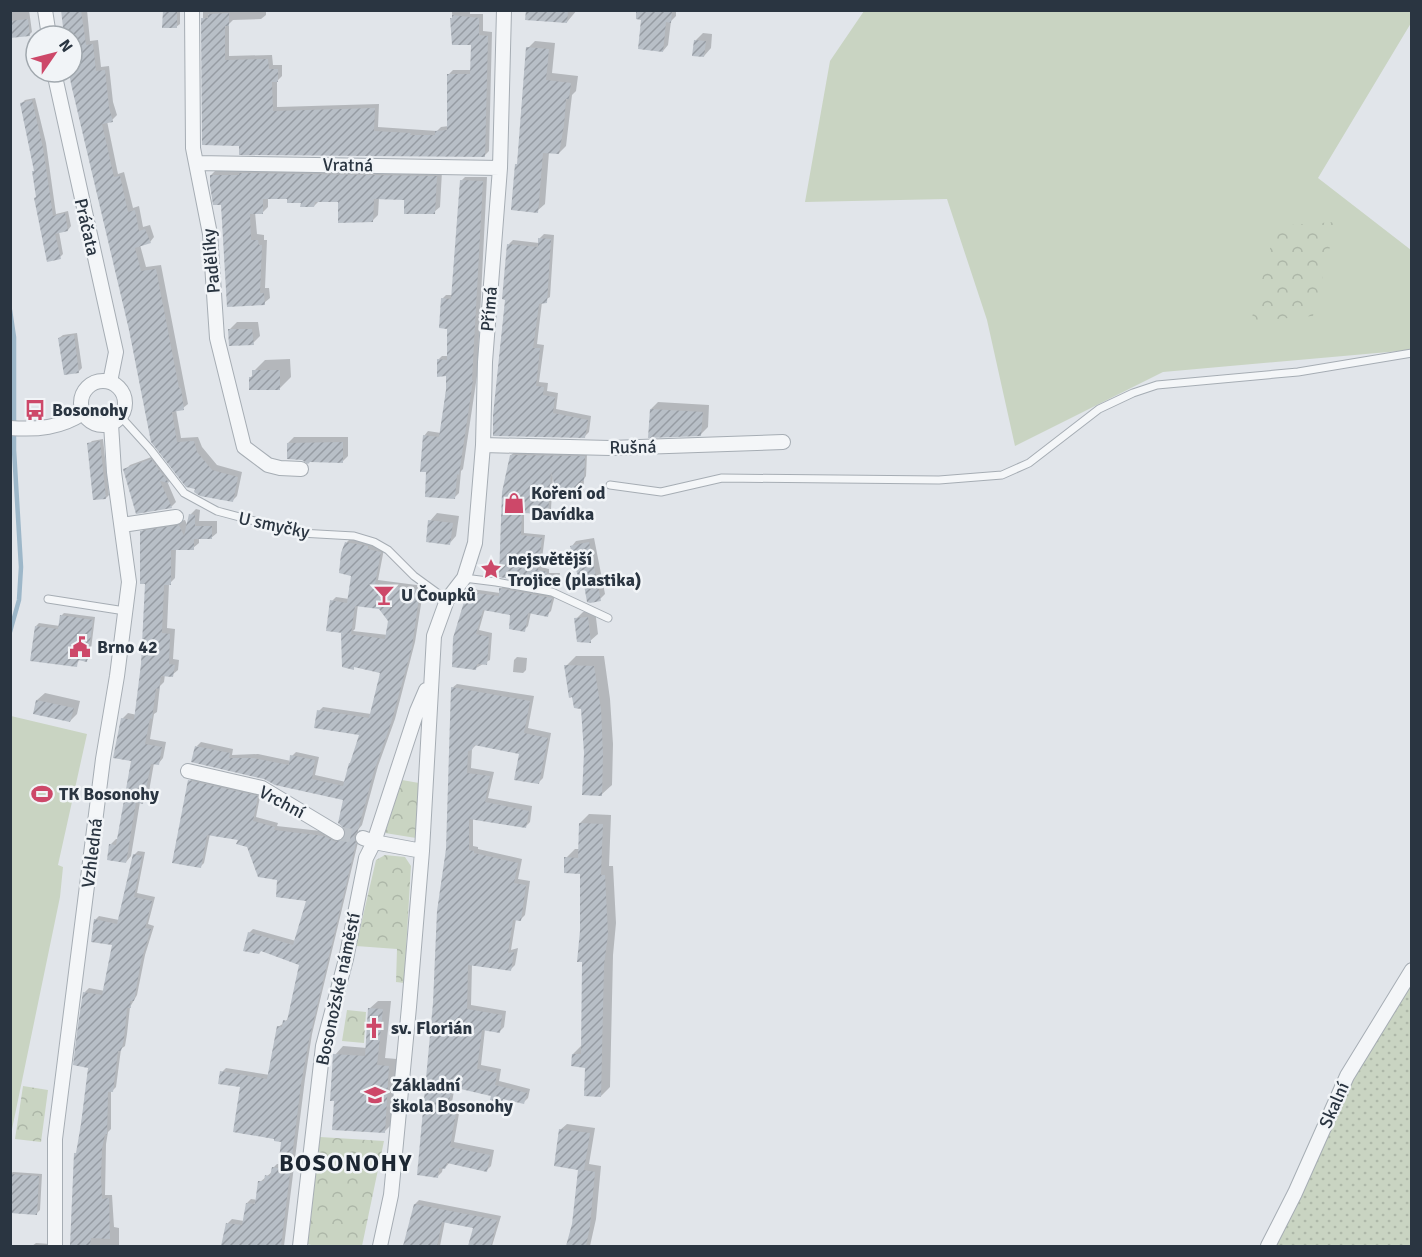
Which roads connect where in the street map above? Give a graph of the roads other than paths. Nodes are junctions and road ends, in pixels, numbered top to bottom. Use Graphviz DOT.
graph roads {
  1 [pos="192,10"];
  2 [pos="504,10"];
  3 [pos="57,84"];
  4 [pos="196,163"];
  5 [pos="500,168"];
  6 [pos="1412,353"];
  7 [pos="110,382"];
  8 [pos="83,413"];
  9 [pos="116,421"];
  10 [pos="15,428"];
  11 [pos="783,442"];
  12 [pos="483,445"];
  13 [pos="301,470"];
  14 [pos="610,485"];
  15 [pos="176,517"];
  16 [pos="122,525"];
  17 [pos="464,578"];
  18 [pos="48,599"];
  19 [pos="447,600"];
  20 [pos="125,610"];
  21 [pos="608,618"];
  22 [pos="430,681"];
  23 [pos="188,771"];
  24 [pos="337,833"];
  25 [pos="369,840"];
  26 [pos="422,851"];
  27 [pos="1412,970"];
  28 [pos="55,1246"];
  29 [pos="300,1246"];
  30 [pos="380,1246"];
  31 [pos="1268,1246"];
  1 -- 4 [label="street, Padělíky"];
  2 -- 5 [label="street, Přímá"];
  3 -- 7 [label="street, Práčata"];
  4 -- 5 [label="street, Vratná"];
  4 -- 13 [label="street, Padělíky"];
  5 -- 12 [label="street, Přímá"];
  6 -- 14 [label="lane"];
  7 -- 8 [label="street"];
  7 -- 9 [label="street"];
  8 -- 9 [label="street"];
  8 -- 10 [label="street"];
  9 -- 16 [label="street, Vzhledná"];
  9 -- 19 [label="lane, U smyčky"];
  11 -- 12 [label="street, Rušná"];
  12 -- 17 [label="street, Přímá"];
  15 -- 16 [label="street"];
  16 -- 20 [label="street, Vzhledná"];
  17 -- 19 [label="street, Přímá"];
  17 -- 21 [label="lane"];
  18 -- 20 [label="lane"];
  19 -- 22 [label="street, Bosonožské náměstí"];
  20 -- 28 [label="street, Vzhledná"];
  22 -- 25 [label="street, Bosonožské náměstí"];
  22 -- 26 [label="street, Bosonožské náměstí"];
  23 -- 24 [label="street, Vrchní"];
  25 -- 26 [label="street"];
  25 -- 29 [label="street, Bosonožské náměstí"];
  26 -- 30 [label="street, Bosonožské náměstí"];
  27 -- 31 [label="street, Skalní"];
}
